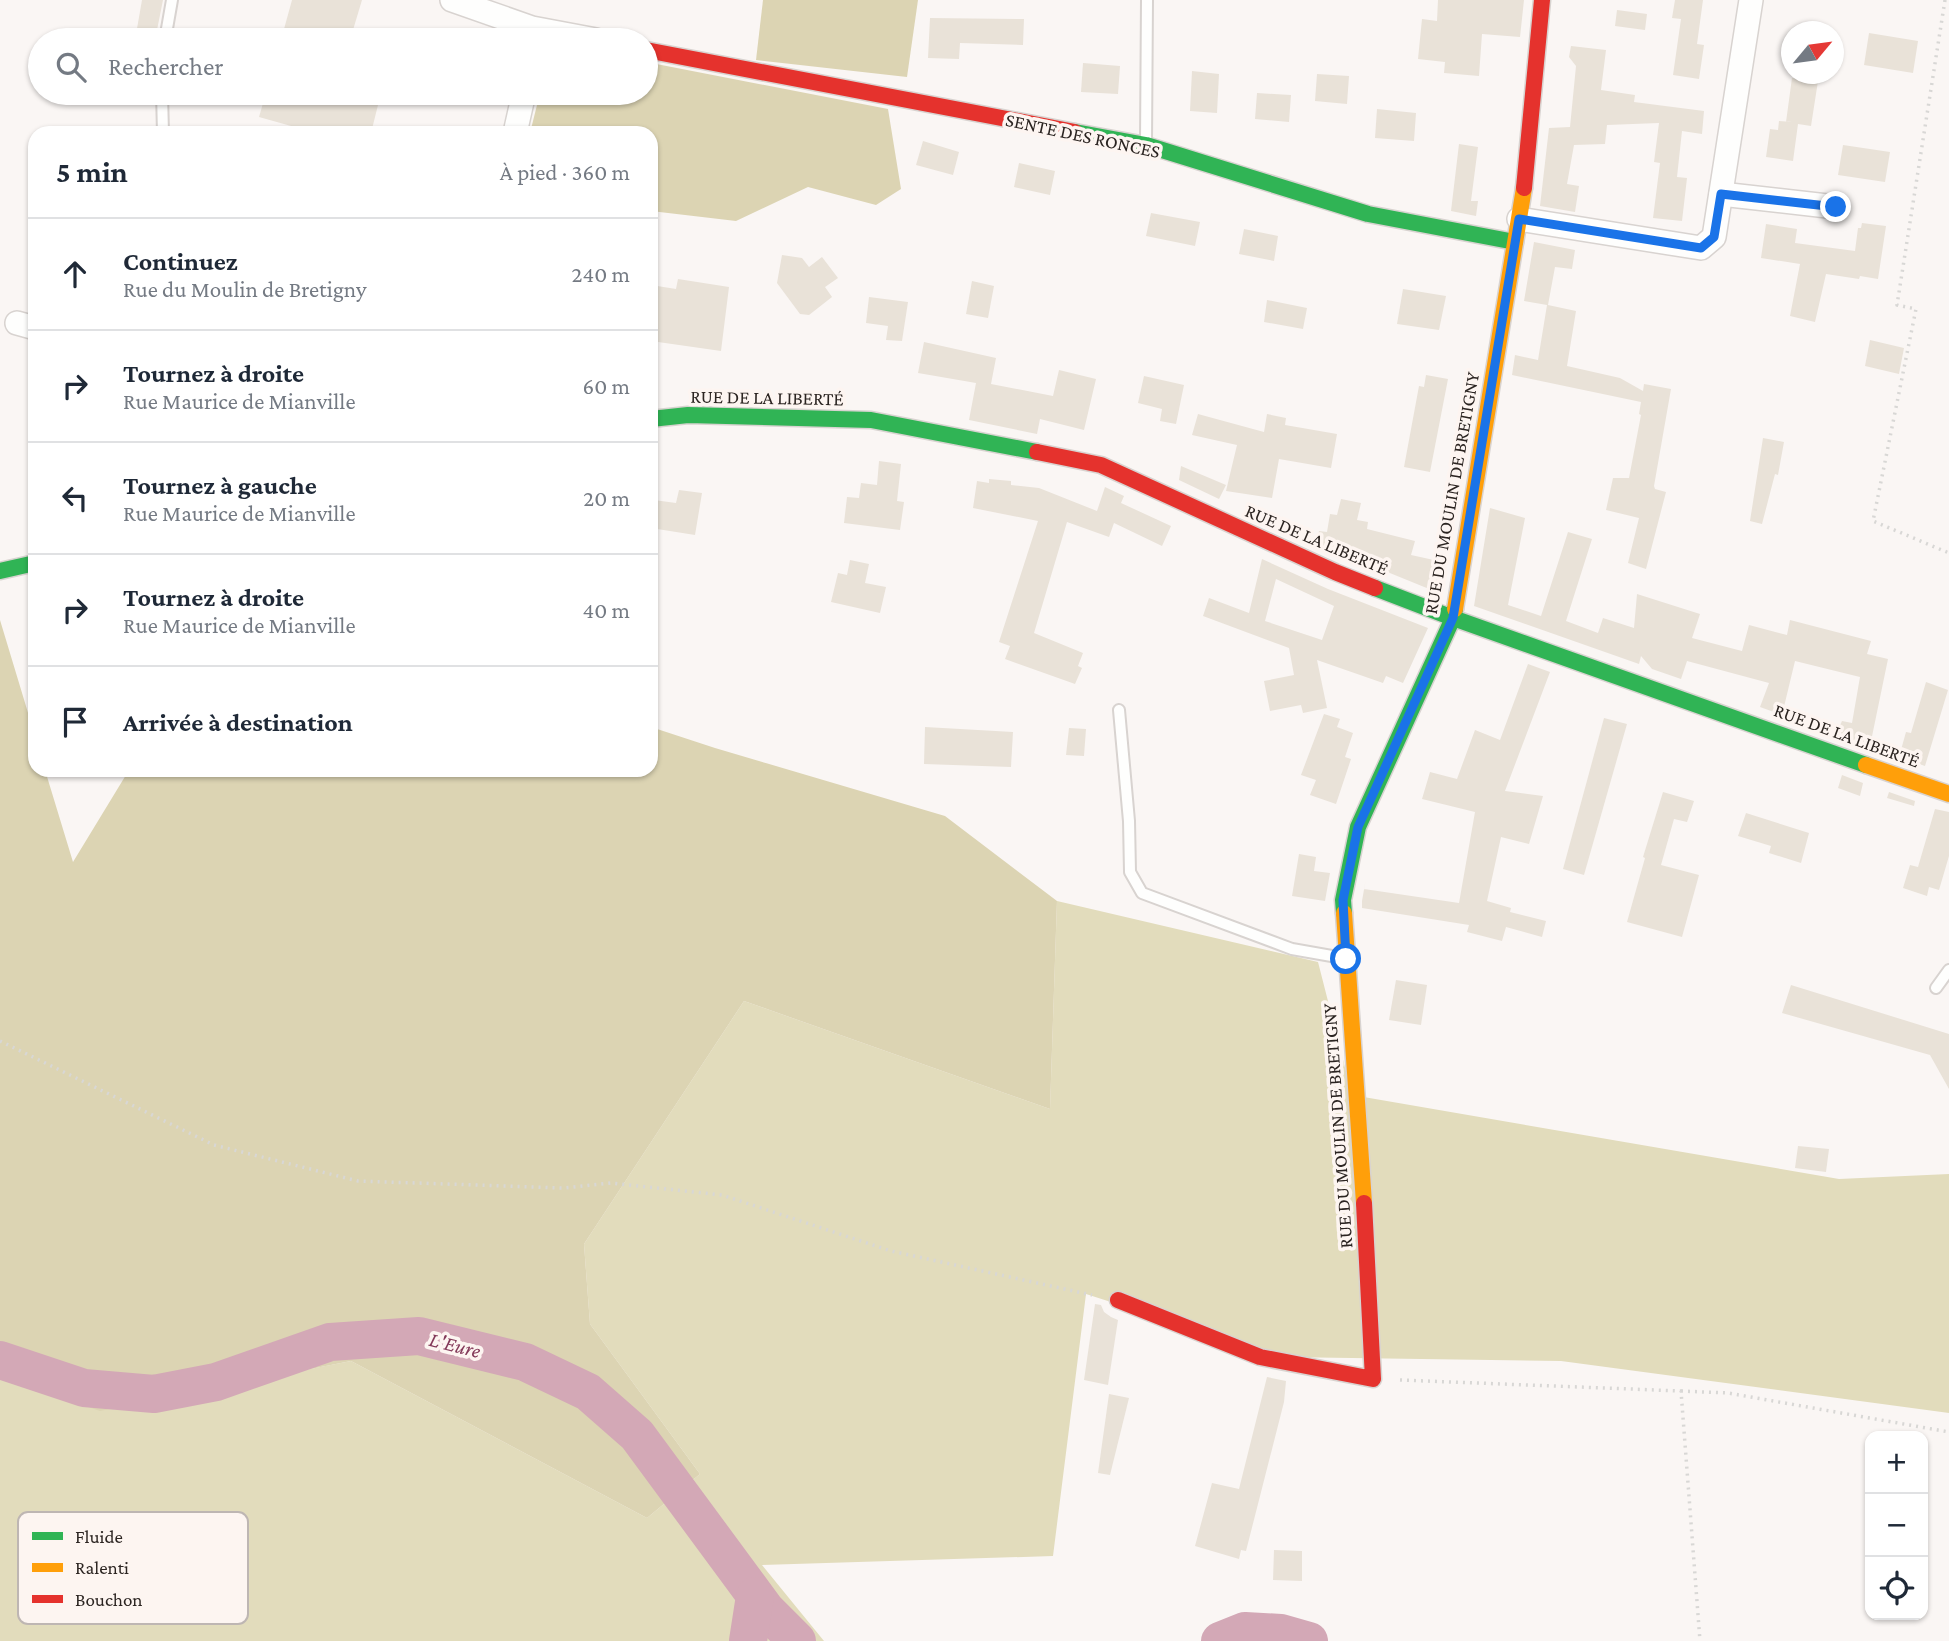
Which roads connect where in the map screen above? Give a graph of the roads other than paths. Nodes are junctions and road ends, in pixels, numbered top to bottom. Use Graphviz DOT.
graph roads {
  1 [pos="172,0"];
  2 [pos="452,0"];
  3 [pos="1147,0"];
  4 [pos="1542,0"];
  5 [pos="1751,0"];
  6 [pos="167,28"];
  7 [pos="521,28"];
  8 [pos="658,52"];
  9 [pos="162,105"];
  10 [pos="521,105"];
  11 [pos="163,126"];
  12 [pos="517,126"];
  13 [pos="1146,145"];
  14 [pos="1721,194"];
  15 [pos="1836,207"];
  16 [pos="1517,230"];
  17 [pos="658,418"];
  18 [pos="28,565"];
  19 [pos="0,571"];
  20 [pos="1453,618"];
  21 [pos="1119,710"];
  22 [pos="1949,794"];
  23 [pos="1346,959"];
  24 [pos="1949,970"];
  25 [pos="1936,988"];
  26 [pos="1118,1300"];
  1 -- 6 [label="lane"];
  2 -- 7 [label="street"];
  3 -- 13 [label="lane"];
  4 -- 16 [label="street, RUE DU MOULIN DE BRETIGNY"];
  5 -- 14 [label="street"];
  8 -- 13 [label="street, SENTE DES RONCES"];
  9 -- 11 [label="lane"];
  10 -- 12 [label="street"];
  13 -- 16 [label="street, SENTE DES RONCES"];
  14 -- 15 [label="street"];
  14 -- 16 [label="street"];
  16 -- 20 [label="street, RUE DU MOULIN DE BRETIGNY"];
  17 -- 20 [label="street, RUE DE LA LIBERTÉ"];
  18 -- 19 [label="street"];
  20 -- 22 [label="street, RUE DE LA LIBERTÉ"];
  20 -- 23 [label="street, RUE DU MOULIN DE BRETIGNY"];
  21 -- 23 [label="lane"];
  23 -- 26 [label="street, RUE DU MOULIN DE BRETIGNY"];
  24 -- 25 [label="lane"];
}
